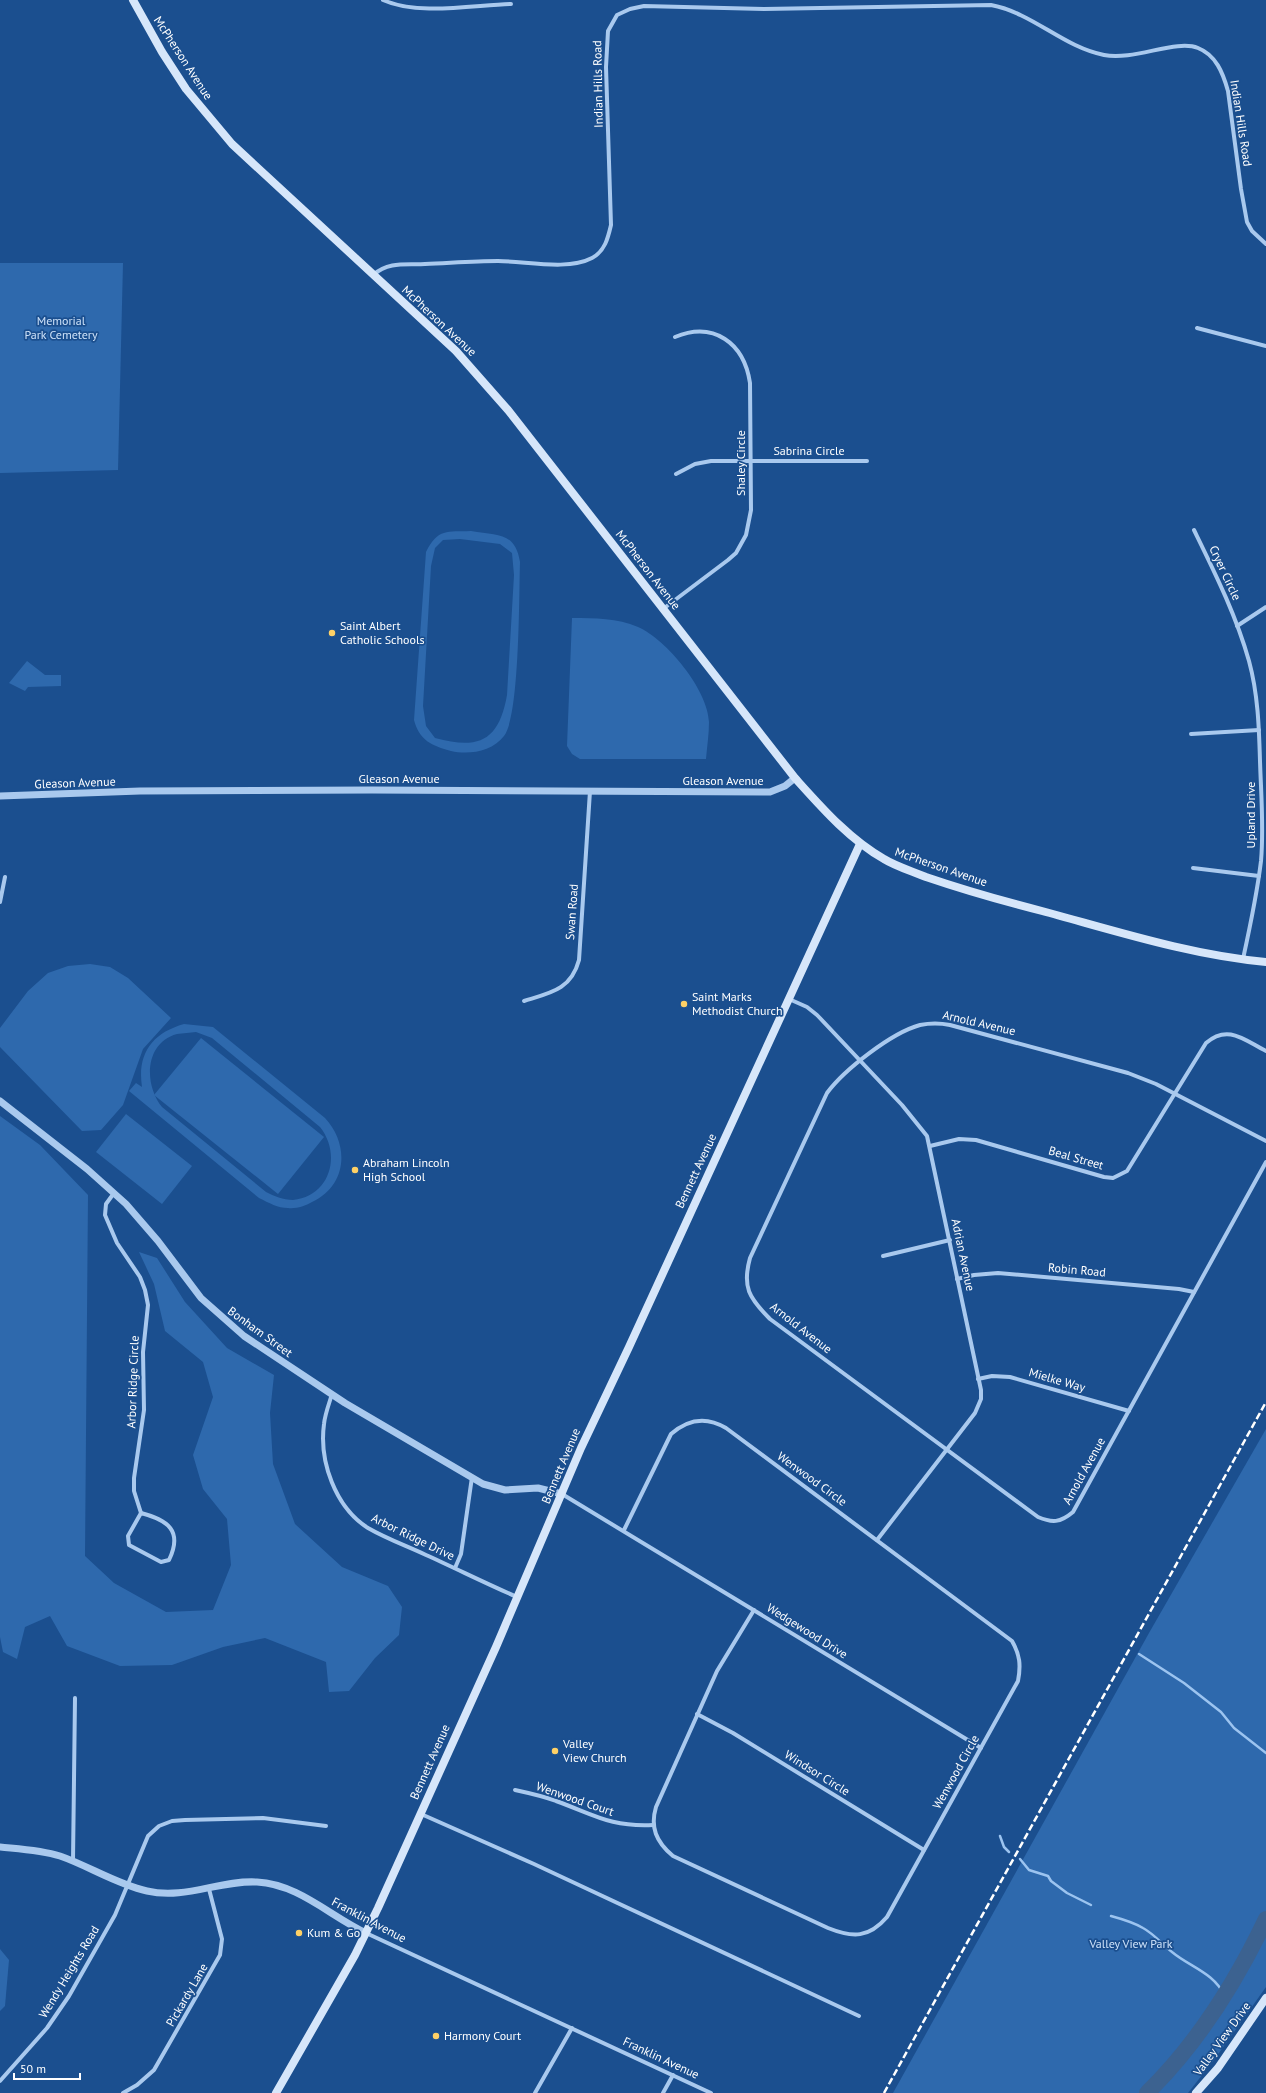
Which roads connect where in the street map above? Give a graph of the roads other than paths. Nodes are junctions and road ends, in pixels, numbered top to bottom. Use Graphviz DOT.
graph roads {
  1 [pos="133,0"];
  2 [pos="383,0"];
  3 [pos="511,4"];
  4 [pos="1266,244"];
  5 [pos="373,275"];
  6 [pos="1197,328"];
  7 [pos="674,337"];
  8 [pos="1266,346"];
  9 [pos="750,461"];
  10 [pos="867,461"];
  11 [pos="676,474"];
  12 [pos="1194,530"];
  13 [pos="1266,607"];
  14 [pos="663,610"];
  15 [pos="1237,626"];
  16 [pos="1251,669"];
  17 [pos="1259,730"];
  18 [pos="1191,734"];
  19 [pos="795,778"];
  20 [pos="590,790"];
  21 [pos="0,796"];
  22 [pos="860,844"];
  23 [pos="1193,868"];
  24 [pos="1259,876"];
  25 [pos="5,877"];
  26 [pos="0,902"];
  27 [pos="1243,960"];
  28 [pos="1266,962"];
  29 [pos="789,999"];
  30 [pos="524,1001"];
  31 [pos="1266,1051"];
  32 [pos="860,1061"];
  33 [pos="1174,1094"];
  34 [pos="0,1101"];
  35 [pos="1266,1141"];
  36 [pos="930,1146"];
  37 [pos="1266,1162"];
  38 [pos="114,1193"];
  39 [pos="950,1240"];
  40 [pos="882,1256"];
  41 [pos="957,1278"];
  42 [pos="1194,1292"];
  43 [pos="978,1379"];
  44 [pos="332,1394"];
  45 [pos="1129,1411"];
  46 [pos="948,1450"];
  47 [pos="472,1477"];
  48 [pos="562,1494"];
  49 [pos="141,1512"];
  50 [pos="624,1530"];
  51 [pos="877,1540"];
  52 [pos="455,1568"];
  53 [pos="518,1598"];
  54 [pos="754,1610"];
  55 [pos="75,1698"];
  56 [pos="698,1714"];
  57 [pos="981,1748"];
  58 [pos="515,1790"];
  59 [pos="420,1814"];
  60 [pos="653,1825"];
  61 [pos="326,1826"];
  62 [pos="0,1847"];
  63 [pos="924,1850"];
  64 [pos="73,1861"];
  65 [pos="128,1885"];
  66 [pos="209,1889"];
  67 [pos="366,1933"];
  68 [pos="1266,1998"];
  69 [pos="860,2016"];
  70 [pos="572,2028"];
  71 [pos="673,2075"];
  72 [pos="0,2081"];
  73 [pos="123,2093"];
  74 [pos="276,2093"];
  75 [pos="536,2093"];
  76 [pos="663,2093"];
  77 [pos="711,2093"];
  78 [pos="1196,2093"];
  1 -- 5 [label="main road, McPherson Avenue"];
  2 -- 3 [label="street"];
  4 -- 5 [label="street, Indian Hills Road"];
  5 -- 14 [label="main road, McPherson Avenue"];
  6 -- 8 [label="street"];
  7 -- 9 [label="street, Shaley Circle"];
  9 -- 10 [label="street, Sabrina Circle"];
  9 -- 11 [label="street, Sabrina Circle"];
  9 -- 14 [label="street, Shaley Circle"];
  12 -- 15 [label="street, Cryer Circle"];
  13 -- 15 [label="street"];
  14 -- 19 [label="main road, McPherson Avenue"];
  15 -- 16 [label="street, Cryer Circle"];
  16 -- 17 [label="street, Upland Drive"];
  17 -- 18 [label="street"];
  17 -- 24 [label="street, Upland Drive"];
  19 -- 20 [label="street, Gleason Avenue"];
  19 -- 22 [label="main road, McPherson Avenue"];
  20 -- 21 [label="street, Gleason Avenue"];
  20 -- 30 [label="street, Swan Road"];
  22 -- 27 [label="main road, McPherson Avenue"];
  22 -- 29 [label="main road, Bennett Avenue"];
  23 -- 24 [label="street"];
  24 -- 27 [label="street, Upland Drive"];
  25 -- 26 [label="street"];
  27 -- 28 [label="main road, McPherson Avenue"];
  29 -- 32 [label="street, Adrian Avenue"];
  29 -- 48 [label="main road, Bennett Avenue"];
  31 -- 33 [label="street, Beal Street"];
  32 -- 33 [label="street, Arnold Avenue"];
  32 -- 36 [label="street, Adrian Avenue"];
  32 -- 46 [label="street, Arnold Avenue"];
  33 -- 35 [label="street, Arnold Avenue"];
  33 -- 36 [label="street, Beal Street"];
  34 -- 38 [label="street, Bonham Street"];
  36 -- 39 [label="street, Adrian Avenue"];
  37 -- 42 [label="street, Arnold Avenue"];
  38 -- 44 [label="street, Bonham Street"];
  38 -- 49 [label="street, Arbor Ridge Circle"];
  39 -- 40 [label="street"];
  39 -- 41 [label="street, Adrian Avenue"];
  41 -- 42 [label="street, Robin Road"];
  41 -- 43 [label="street, Adrian Avenue"];
  42 -- 45 [label="street, Arnold Avenue"];
  43 -- 45 [label="street, Mielke Way"];
  43 -- 46 [label="street, Adrian Avenue"];
  44 -- 47 [label="street, Bonham Street"];
  44 -- 52 [label="street, Arbor Ridge Drive"];
  45 -- 46 [label="street, Arnold Avenue"];
  46 -- 51 [label="street, Adrian Avenue"];
  47 -- 48 [label="street, Bonham Street"];
  47 -- 52 [label="street"];
  48 -- 50 [label="street, Wedgewood Drive"];
  48 -- 53 [label="main road, Bennett Avenue"];
  49 -- 49 [label="street"];
  50 -- 51 [label="street, Wenwood Circle"];
  50 -- 54 [label="street, Wedgewood Drive"];
  51 -- 57 [label="street, Wenwood Circle"];
  52 -- 53 [label="street, Arbor Ridge Drive"];
  53 -- 59 [label="main road, Bennett Avenue"];
  54 -- 56 [label="street"];
  54 -- 57 [label="street, Wedgewood Drive"];
  55 -- 64 [label="street"];
  56 -- 60 [label="street"];
  56 -- 63 [label="street, Windsor Circle"];
  57 -- 63 [label="street, Wenwood Circle"];
  58 -- 60 [label="street, Wenwood Court"];
  59 -- 67 [label="main road, Bennett Avenue"];
  59 -- 69 [label="street"];
  60 -- 63 [label="street, Wenwood Circle"];
  61 -- 65 [label="street, Wendy Heights Road"];
  62 -- 64 [label="street, Franklin Avenue"];
  64 -- 65 [label="street, Franklin Avenue"];
  65 -- 66 [label="street, Franklin Avenue"];
  65 -- 72 [label="street, Wendy Heights Road"];
  66 -- 67 [label="street, Franklin Avenue"];
  66 -- 73 [label="street, Pickardy Lane"];
  67 -- 70 [label="street, Franklin Avenue"];
  67 -- 74 [label="main road, Bennett Avenue"];
  68 -- 78 [label="main road, Valley View Drive"];
  70 -- 71 [label="street, Franklin Avenue"];
  70 -- 75 [label="street"];
  71 -- 76 [label="street"];
  71 -- 77 [label="street, Franklin Avenue"];
}
